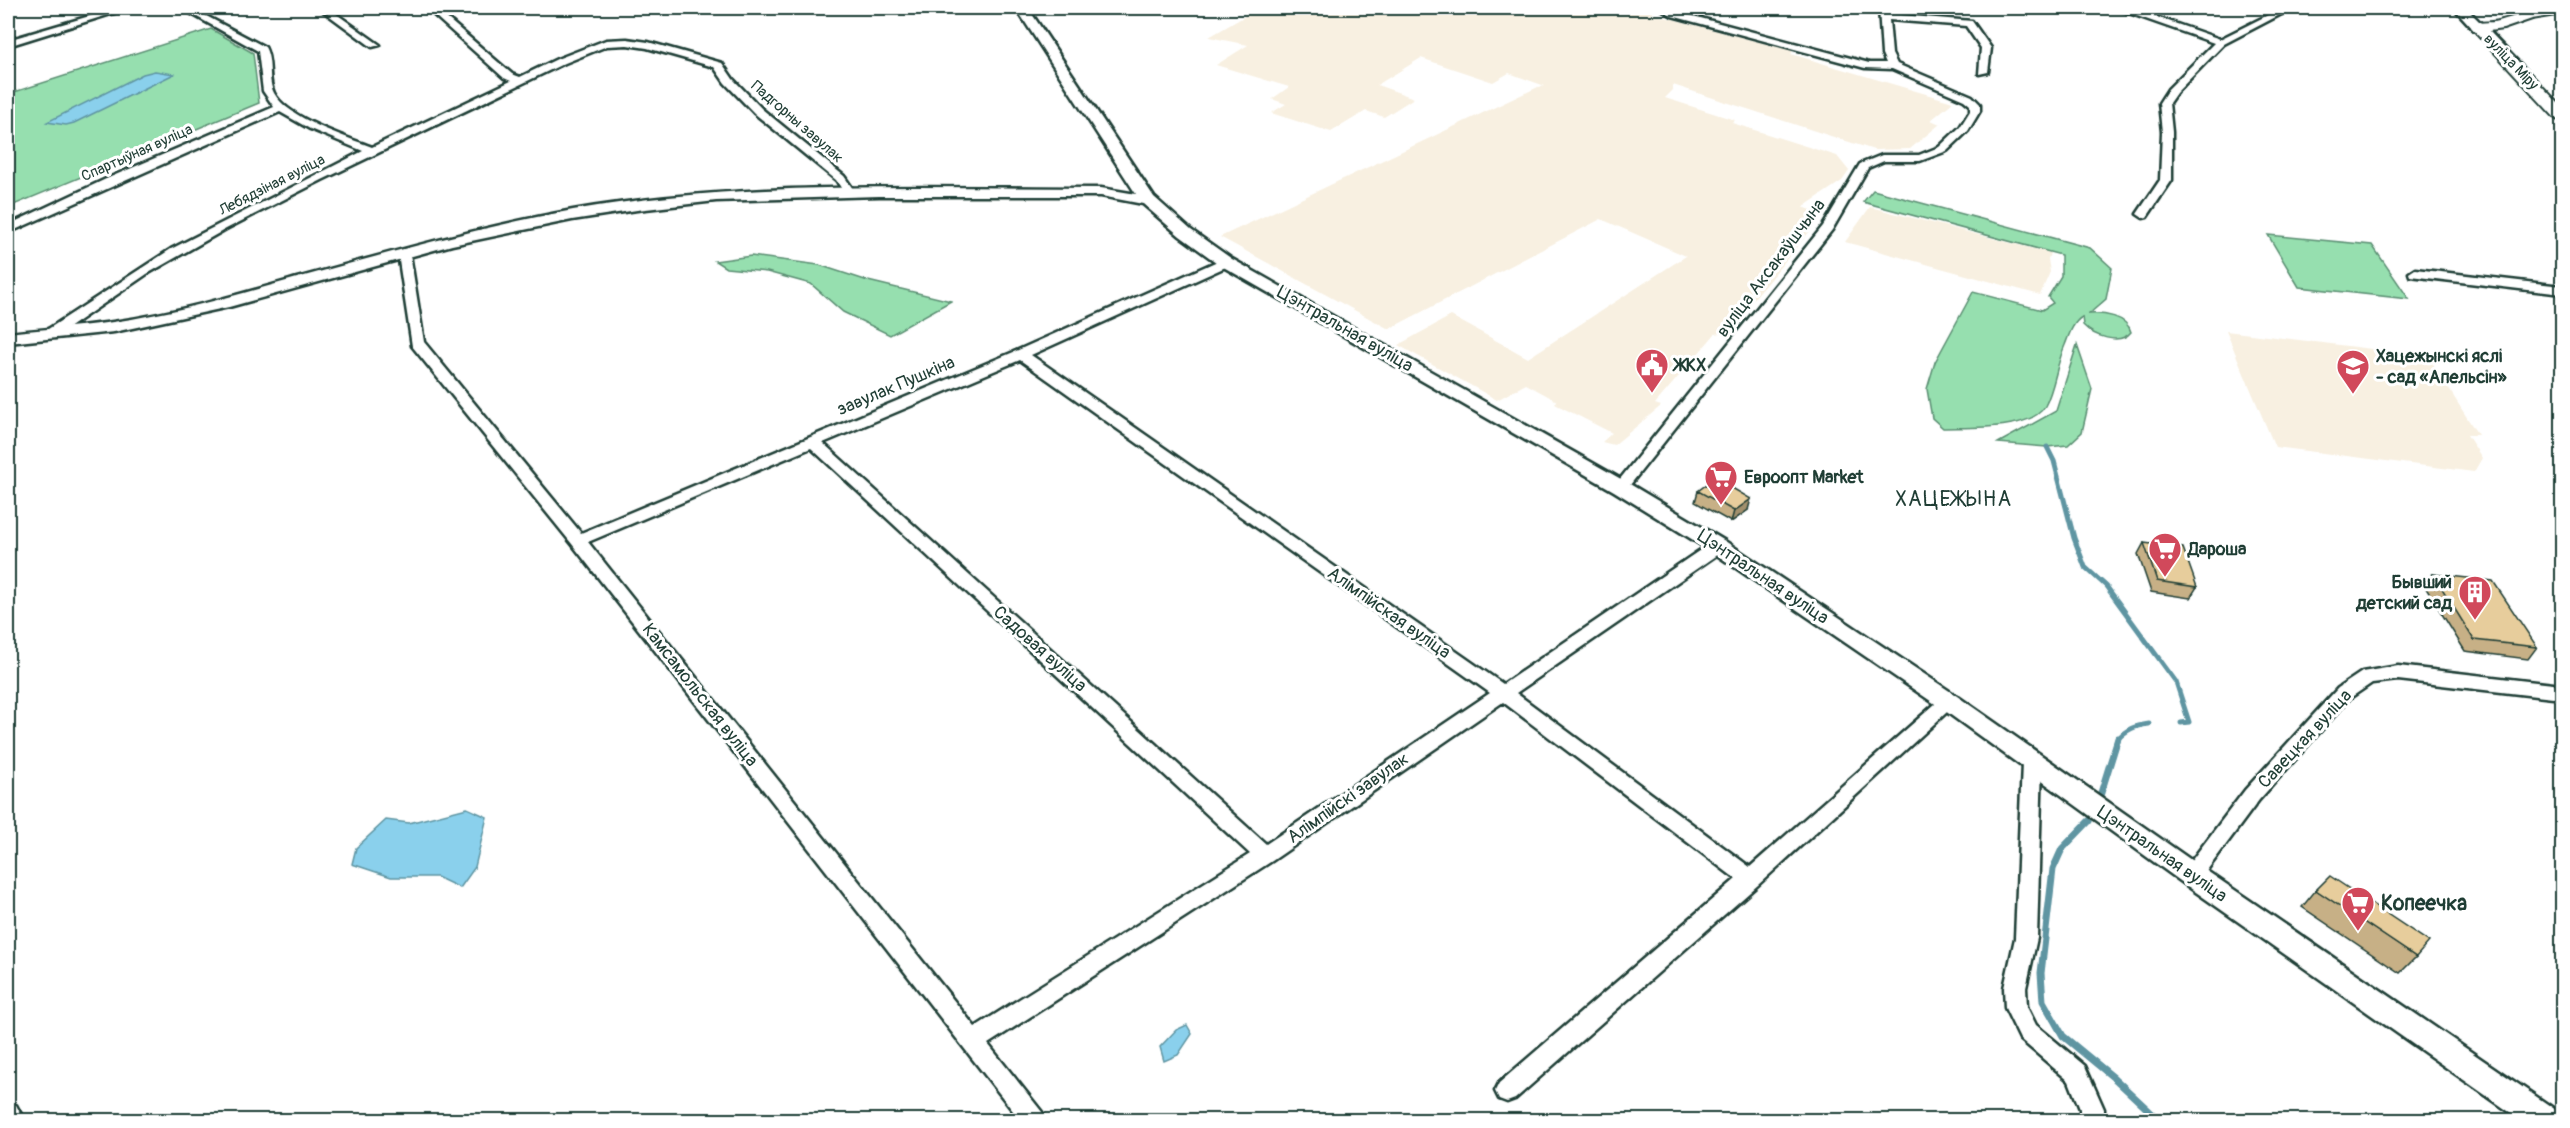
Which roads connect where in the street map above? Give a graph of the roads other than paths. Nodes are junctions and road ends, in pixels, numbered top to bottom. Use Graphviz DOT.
graph roads {
  1 [pos="125,8"];
  2 [pos="185,8"];
  3 [pos="323,8"];
  4 [pos="430,8"];
  5 [pos="1022,8"];
  6 [pos="1665,8"];
  7 [pos="2123,8"];
  8 [pos="2288,8"];
  9 [pos="2460,8"];
  10 [pos="2562,10"];
  11 [pos="1674,11"];
  12 [pos="1884,12"];
  13 [pos="2478,27"];
  14 [pos="2221,42"];
  15 [pos="8,43"];
  16 [pos="375,45"];
  17 [pos="1893,66"];
  18 [pos="1983,72"];
  19 [pos="724,76"];
  20 [pos="520,81"];
  21 [pos="280,108"];
  22 [pos="2562,117"];
  23 [pos="373,151"];
  24 [pos="849,192"];
  25 [pos="1148,200"];
  26 [pos="2143,214"];
  27 [pos="8,229"];
  28 [pos="404,254"];
  29 [pos="1226,262"];
  30 [pos="2415,273"];
  31 [pos="2562,290"];
  32 [pos="50,334"];
  33 [pos="8,338"];
  34 [pos="1021,354"];
  35 [pos="814,442"];
  36 [pos="1621,487"];
  37 [pos="578,540"];
  38 [pos="1718,546"];
  39 [pos="1502,692"];
  40 [pos="2562,692"];
  41 [pos="1949,702"];
  42 [pos="2032,763"];
  43 [pos="1265,855"];
  44 [pos="2192,875"];
  45 [pos="1751,879"];
  46 [pos="973,1041"];
  47 [pos="1507,1091"];
  48 [pos="8,1113"];
  49 [pos="12,1120"];
  50 [pos="1034,1120"];
  51 [pos="2092,1120"];
  52 [pos="2545,1120"];
  1 -- 15 [label="street"];
  2 -- 21 [label="street"];
  3 -- 16 [label="street"];
  4 -- 20 [label="street"];
  5 -- 25 [label="street, Цэнтральная вуліца"];
  6 -- 11 [label="street"];
  7 -- 14 [label="street"];
  8 -- 14 [label="street"];
  9 -- 13 [label="street, вуліца Міру"];
  10 -- 13 [label="main road"];
  11 -- 17 [label="street"];
  12 -- 17 [label="street"];
  12 -- 18 [label="street"];
  13 -- 22 [label="main road, вуліца Міру"];
  14 -- 26 [label="street"];
  17 -- 36 [label="street, вуліца Аксакаўшчына"];
  19 -- 20 [label="street, Лебядзіная вуліца"];
  19 -- 24 [label="street, Падгорны завулак"];
  20 -- 23 [label="street, Лебядзіная вуліца"];
  21 -- 23 [label="street"];
  21 -- 27 [label="street, Спартыўная вуліца"];
  23 -- 32 [label="street, Лебядзіная вуліца"];
  24 -- 25 [label="street"];
  24 -- 28 [label="street"];
  25 -- 29 [label="street, Цэнтральная вуліца"];
  28 -- 32 [label="street"];
  28 -- 37 [label="street, Камсамольская вуліца"];
  29 -- 34 [label="street, завулак Пушкіна"];
  29 -- 36 [label="street, Цэнтральная вуліца"];
  30 -- 31 [label="street"];
  32 -- 33 [label="street"];
  34 -- 35 [label="street, завулак Пушкіна"];
  34 -- 39 [label="street, Алімпійская вуліца"];
  35 -- 37 [label="street, завулак Пушкіна"];
  35 -- 43 [label="street, Садовая вуліца"];
  36 -- 38 [label="street, Цэнтральная вуліца"];
  37 -- 46 [label="street, Камсамольская вуліца"];
  38 -- 39 [label="street, Алімпійскі завулак"];
  38 -- 41 [label="street, Цэнтральная вуліца"];
  39 -- 43 [label="street, Алімпійскі завулак"];
  39 -- 45 [label="street, Алімпійская вуліца"];
  40 -- 44 [label="street, Савецкая вуліца"];
  41 -- 42 [label="street, Цэнтральная вуліца"];
  41 -- 45 [label="street"];
  42 -- 44 [label="street, Цэнтральная вуліца"];
  42 -- 51 [label="street"];
  43 -- 46 [label="street, Алімпійскі завулак"];
  44 -- 52 [label="street, Цэнтральная вуліца"];
  45 -- 47 [label="street"];
  46 -- 50 [label="street, Камсамольская вуліца"];
  48 -- 49 [label="street"];
}
